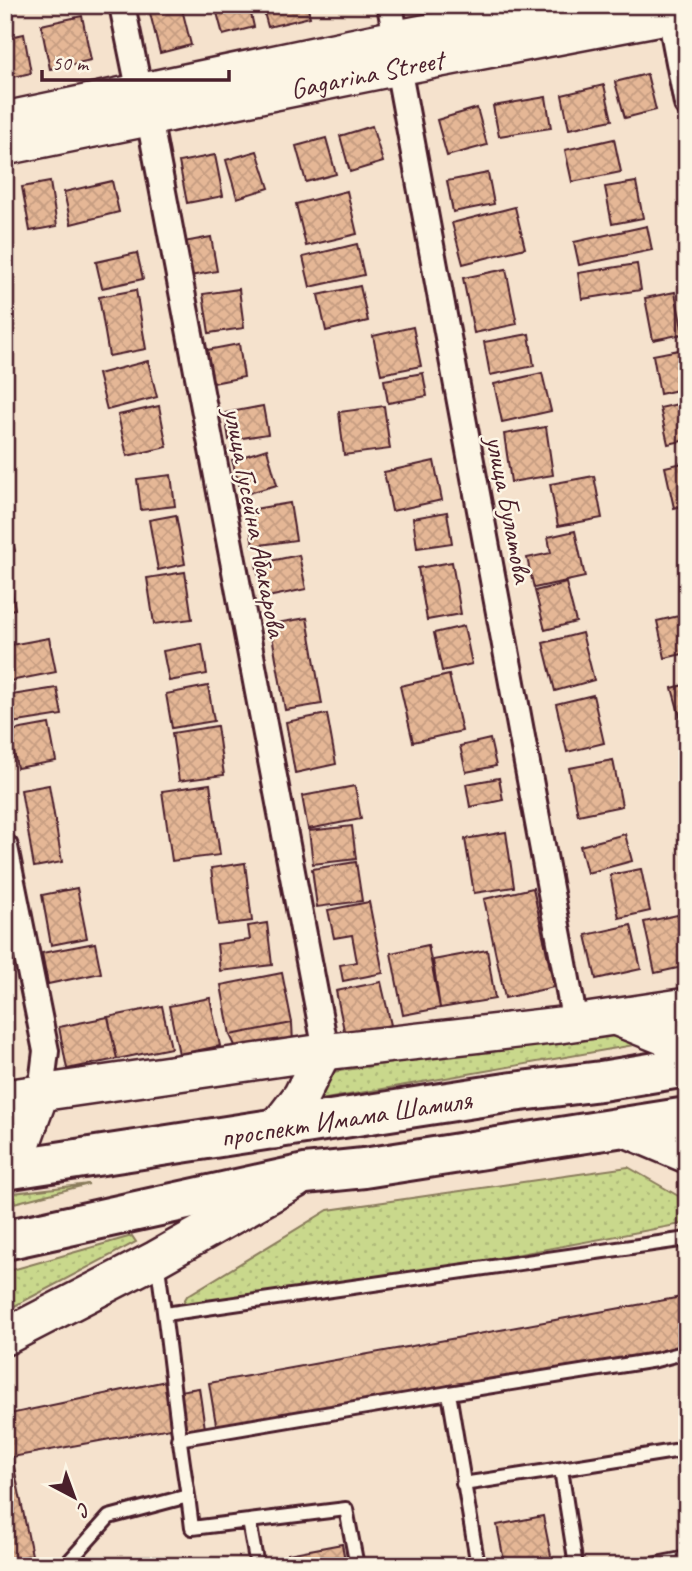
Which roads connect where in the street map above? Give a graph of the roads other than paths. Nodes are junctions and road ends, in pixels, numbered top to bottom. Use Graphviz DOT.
graph roads {
  1 [pos="122,5"];
  2 [pos="572,5"];
  3 [pos="675,11"];
  4 [pos="394,37"];
  5 [pos="687,104"];
  6 [pos="144,106"];
  7 [pos="5,120"];
  8 [pos="5,147"];
  9 [pos="5,846"];
  10 [pos="687,1006"];
  11 [pos="615,1017"];
  12 [pos="575,1023"];
  13 [pos="687,1046"];
  14 [pos="323,1052"];
  15 [pos="687,1066"];
  16 [pos="41,1092"];
  17 [pos="5,1098"];
  18 [pos="687,1117"];
  19 [pos="623,1128"];
  20 [pos="274,1131"];
  21 [pos="687,1155"];
  22 [pos="9,1169"];
  23 [pos="304,1174"];
  24 [pos="180,1200"];
  25 [pos="5,1240"];
  26 [pos="687,1240"];
  27 [pos="170,1252"];
  28 [pos="165,1314"];
  29 [pos="5,1337"];
  30 [pos="687,1353"];
  31 [pos="449,1393"];
  32 [pos="178,1438"];
  33 [pos="687,1449"];
  34 [pos="561,1469"];
  35 [pos="463,1484"];
  36 [pos="188,1496"];
  37 [pos="249,1521"];
  38 [pos="687,1558"];
  39 [pos="65,1566"];
  40 [pos="257,1566"];
  41 [pos="357,1566"];
  42 [pos="478,1566"];
  43 [pos="576,1566"];
  44 [pos="646,1566"];
  1 -- 6 [label="street, улица Гусейна Абакарова"];
  2 -- 4 [label="main road, Gagarina Street"];
  3 -- 4 [label="main road, Gagarina Street"];
  3 -- 5 [label="street"];
  4 -- 6 [label="main road, Gagarina Street"];
  4 -- 12 [label="street, улица Булатова"];
  6 -- 7 [label="main road, Gagarina Street"];
  6 -- 8 [label="main road, Gagarina Street"];
  6 -- 14 [label="street, улица Гусейна Абакарова"];
  9 -- 16 [label="street"];
  10 -- 11 [label="main road"];
  11 -- 12 [label="main road"];
  11 -- 13 [label="main road"];
  12 -- 14 [label="main road"];
  14 -- 16 [label="main road"];
  14 -- 20 [label="main road"];
  15 -- 20 [label="main road, проспект Имама Шамиля"];
  16 -- 17 [label="main road"];
  16 -- 22 [label="main road"];
  18 -- 19 [label="main road, проспект Имама Шамиля"];
  19 -- 21 [label="main road"];
  19 -- 23 [label="main road, проспект Имама Шамиля"];
  20 -- 22 [label="main road, проспект Имама Шамиля"];
  23 -- 24 [label="main road, проспект Имама Шамиля"];
  23 -- 27 [label="main road, проспект Имама Шамиля"];
  24 -- 25 [label="main road, проспект Имама Шамиля"];
  24 -- 27 [label="main road"];
  26 -- 28 [label="lane"];
  27 -- 28 [label="lane"];
  27 -- 29 [label="main road, проспект Имама Шамиля"];
  28 -- 32 [label="lane"];
  30 -- 31 [label="lane"];
  31 -- 32 [label="lane"];
  31 -- 35 [label="lane"];
  32 -- 36 [label="lane"];
  33 -- 34 [label="lane"];
  34 -- 35 [label="lane"];
  34 -- 43 [label="lane"];
  35 -- 42 [label="lane"];
  36 -- 37 [label="lane"];
  36 -- 39 [label="lane"];
  37 -- 40 [label="lane"];
  37 -- 41 [label="lane"];
  38 -- 44 [label="lane"];
}
